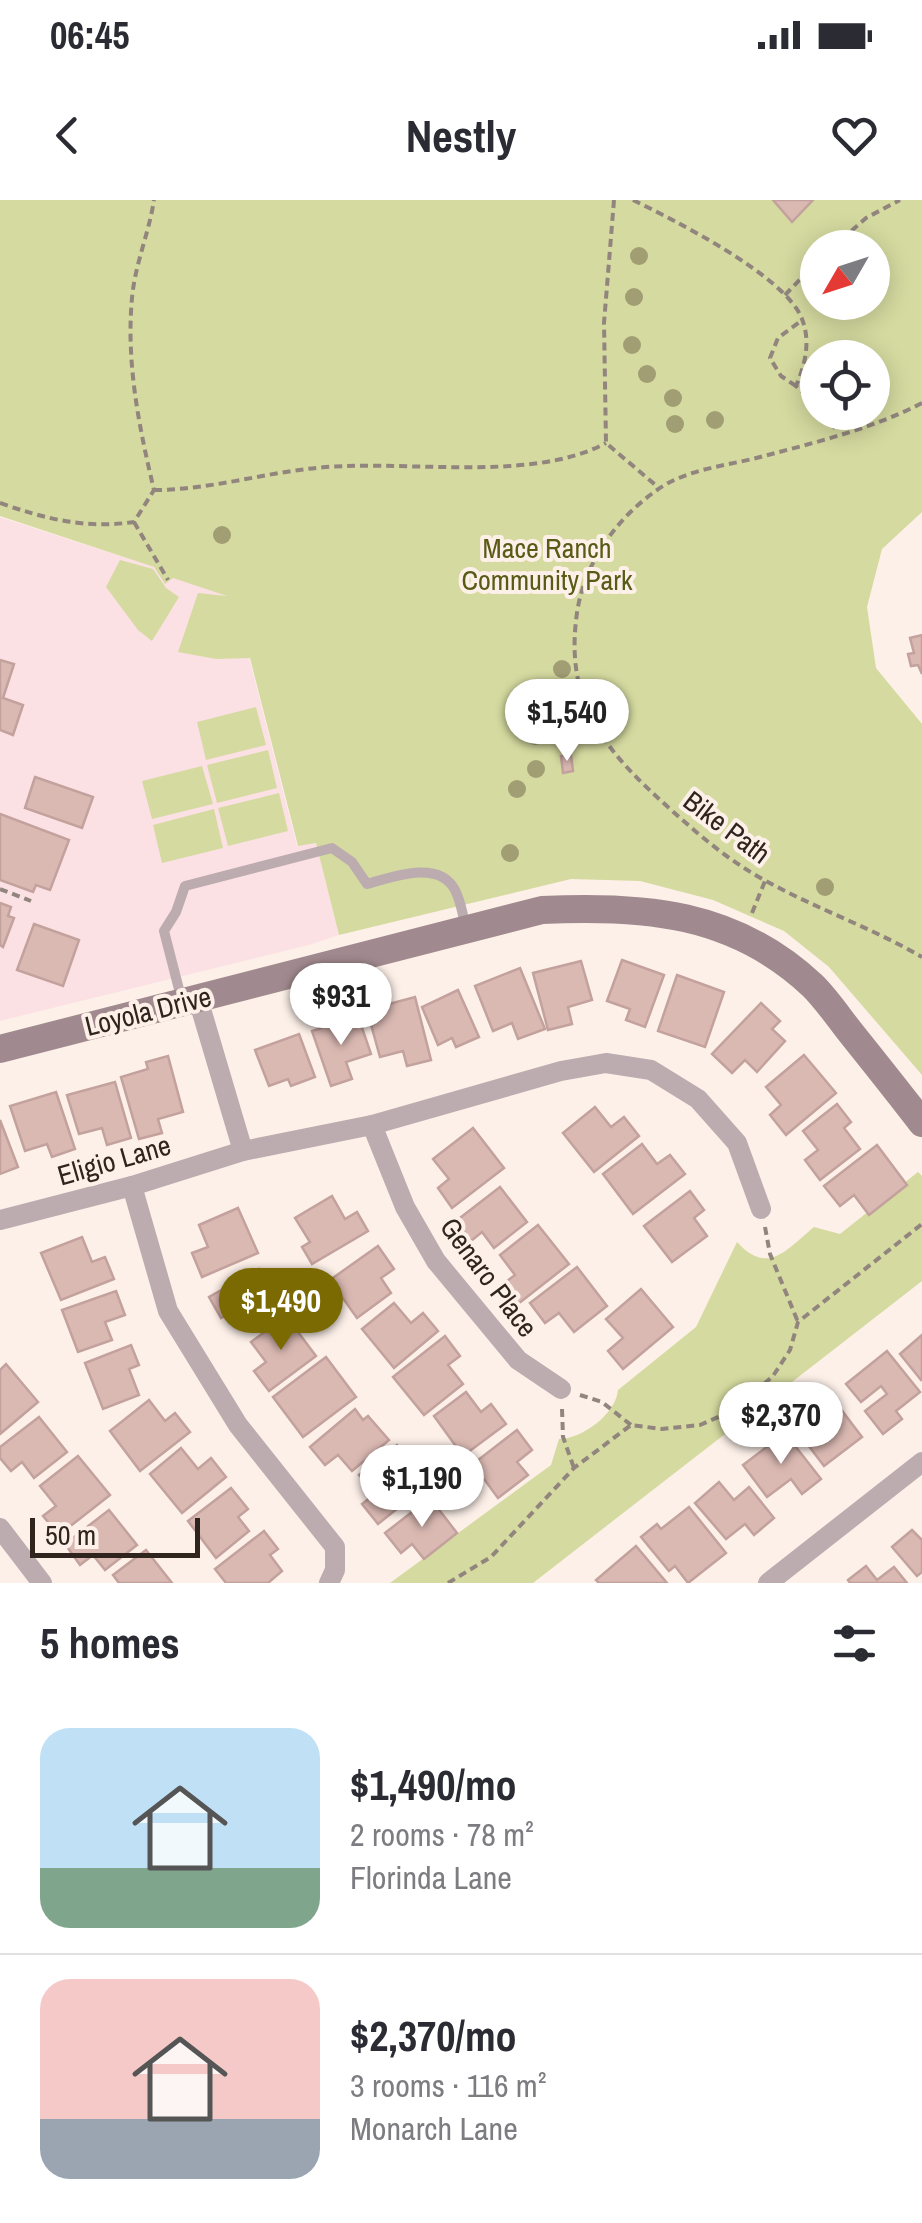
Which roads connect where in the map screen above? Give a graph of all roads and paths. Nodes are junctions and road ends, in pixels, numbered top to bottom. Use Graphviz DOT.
graph roads {
  1 [pos="154,200"];
  2 [pos="614,200"];
  3 [pos="632,200"];
  4 [pos="900,200"];
  5 [pos="852,230"];
  6 [pos="800,280"];
  7 [pos="785,296"];
  8 [pos="800,316"];
  9 [pos="803,320"];
  10 [pos="796,386"];
  11 [pos="800,390"];
  12 [pos="922,403"];
  13 [pos="836,430"];
  14 [pos="839,434"];
  15 [pos="606,443"];
  16 [pos="659,488"];
  17 [pos="154,490"];
  18 [pos="0,503"];
  19 [pos="134,522"];
  20 [pos="168,580"];
  21 [pos="766,881"];
  22 [pos="0,889"];
  23 [pos="31,901"];
  24 [pos="466,928"];
  25 [pos="742,938"];
  26 [pos="922,958"];
  27 [pos="190,1001"];
  28 [pos="0,1048"];
  29 [pos="922,1123"];
  30 [pos="372,1126"];
  31 [pos="243,1151"];
  32 [pos="132,1186"];
  33 [pos="761,1209"];
  34 [pos="0,1220"];
  35 [pos="922,1224"];
  36 [pos="798,1322"];
  37 [pos="561,1389"];
  38 [pos="631,1425"];
  39 [pos="922,1462"];
  40 [pos="574,1468"];
  41 [pos="0,1528"];
  42 [pos="42,1583"];
  43 [pos="329,1583"];
  44 [pos="448,1583"];
  45 [pos="768,1583"];
  1 -- 17 [label="path"];
  2 -- 15 [label="path"];
  3 -- 7 [label="path"];
  4 -- 5 [label="path"];
  6 -- 7 [label="path"];
  7 -- 8 [label="path"];
  9 -- 10 [label="path"];
  9 -- 10 [label="path"];
  10 -- 11 [label="path"];
  12 -- 14 [label="path, Bike Path"];
  13 -- 14 [label="path"];
  14 -- 16 [label="path, Bike Path"];
  15 -- 16 [label="path"];
  15 -- 17 [label="path"];
  16 -- 21 [label="path, Bike Path"];
  17 -- 19 [label="path"];
  18 -- 19 [label="path"];
  19 -- 20 [label="path"];
  21 -- 25 [label="path"];
  21 -- 26 [label="path, Bike Path"];
  22 -- 23 [label="path"];
  24 -- 25 [label="street, Loyola Drive"];
  24 -- 27 [label="street, Loyola Drive"];
  24 -- 27 [label="lane"];
  25 -- 29 [label="street, Loyola Drive"];
  27 -- 28 [label="street, Loyola Drive"];
  27 -- 31 [label="street"];
  30 -- 31 [label="street, Eligio Lane"];
  30 -- 33 [label="street, Eligio Lane"];
  30 -- 37 [label="street, Genaro Place"];
  31 -- 32 [label="street, Eligio Lane"];
  32 -- 34 [label="street, Eligio Lane"];
  32 -- 43 [label="street"];
  33 -- 36 [label="path"];
  35 -- 36 [label="path"];
  36 -- 38 [label="path"];
  37 -- 38 [label="path"];
  37 -- 40 [label="path"];
  38 -- 40 [label="path"];
  39 -- 45 [label="street"];
  40 -- 44 [label="path"];
  41 -- 42 [label="street"];
}
